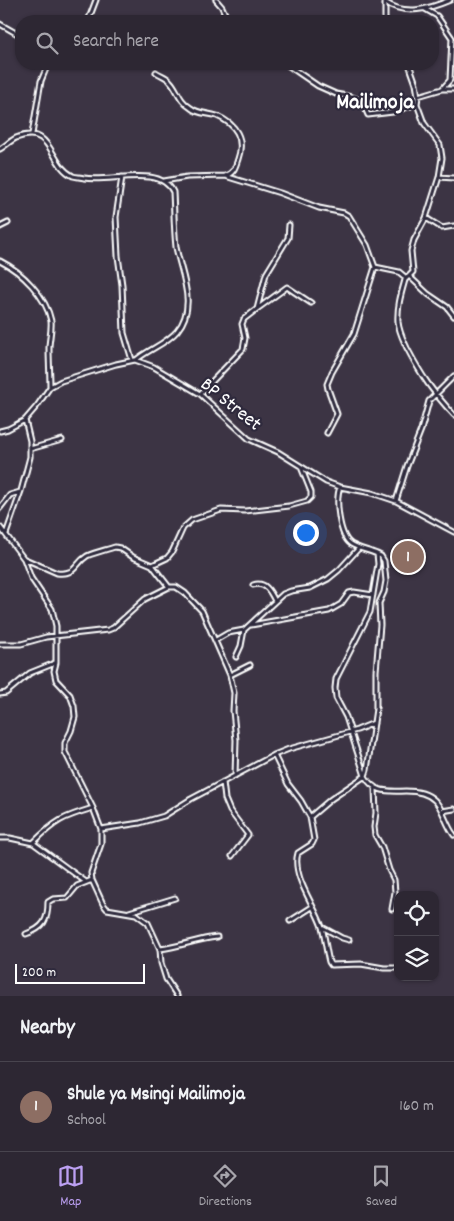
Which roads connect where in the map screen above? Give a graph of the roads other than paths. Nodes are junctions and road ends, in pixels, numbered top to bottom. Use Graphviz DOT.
graph roads {
  1 [pos="96,0"];
  2 [pos="216,0"];
  3 [pos="450,0"];
  4 [pos="385,1"];
  5 [pos="425,8"];
  6 [pos="90,15"];
  7 [pos="225,15"];
  8 [pos="385,15"];
  9 [pos="436,15"];
  10 [pos="439,19"];
  11 [pos="0,24"];
  12 [pos="15,33"];
  13 [pos="453,38"];
  14 [pos="45,70"];
  15 [pos="295,70"];
  16 [pos="411,70"];
  17 [pos="156,72"];
  18 [pos="442,89"];
  19 [pos="454,89"];
  20 [pos="418,96"];
  21 [pos="417,104"];
  22 [pos="32,134"];
  23 [pos="0,149"];
  24 [pos="225,176"];
  25 [pos="122,177"];
  26 [pos="439,177"];
  27 [pos="454,178"];
  28 [pos="164,181"];
  29 [pos="426,218"];
  30 [pos="8,223"];
  31 [pos="289,225"];
  32 [pos="454,226"];
  33 [pos="0,227"];
  34 [pos="0,261"];
  35 [pos="374,267"];
  36 [pos="413,272"];
  37 [pos="409,276"];
  38 [pos="405,280"];
  39 [pos="416,281"];
  40 [pos="312,303"];
  41 [pos="257,309"];
  42 [pos="454,316"];
  43 [pos="134,360"];
  44 [pos="454,376"];
  45 [pos="50,387"];
  46 [pos="200,394"];
  47 [pos="435,394"];
  48 [pos="454,415"];
  49 [pos="25,420"];
  50 [pos="0,431"];
  51 [pos="327,433"];
  52 [pos="62,440"];
  53 [pos="30,449"];
  54 [pos="300,465"];
  55 [pos="340,487"];
  56 [pos="21,491"];
  57 [pos="396,501"];
  58 [pos="0,508"];
  59 [pos="0,527"];
  60 [pos="454,532"];
  61 [pos="6,534"];
  62 [pos="359,548"];
  63 [pos="377,554"];
  64 [pos="24,559"];
  65 [pos="152,564"];
  66 [pos="252,585"];
  67 [pos="169,587"];
  68 [pos="373,595"];
  69 [pos="275,601"];
  70 [pos="250,625"];
  71 [pos="244,630"];
  72 [pos="56,636"];
  73 [pos="216,640"];
  74 [pos="0,644"];
  75 [pos="236,657"];
  76 [pos="56,663"];
  77 [pos="250,665"];
  78 [pos="230,675"];
  79 [pos="0,694"];
  80 [pos="374,723"];
  81 [pos="351,732"];
  82 [pos="274,755"];
  83 [pos="236,776"];
  84 [pos="365,776"];
  85 [pos="223,782"];
  86 [pos="375,788"];
  87 [pos="93,808"];
  88 [pos="454,809"];
  89 [pos="442,811"];
  90 [pos="310,817"];
  91 [pos="101,829"];
  92 [pos="454,835"];
  93 [pos="0,838"];
  94 [pos="33,843"];
  95 [pos="232,856"];
  96 [pos="92,880"];
  97 [pos="86,882"];
  98 [pos="175,898"];
  99 [pos="312,907"];
  100 [pos="392,909"];
  101 [pos="128,912"];
  102 [pos="290,921"];
  103 [pos="322,926"];
  104 [pos="26,934"];
  105 [pos="216,937"];
  106 [pos="349,940"];
  107 [pos="160,949"];
  108 [pos="394,968"];
  109 [pos="177,996"];
  1 -- 6 [label="street"];
  2 -- 7 [label="street"];
  3 -- 5 [label="street"];
  4 -- 5 [label="street"];
  4 -- 8 [label="street"];
  5 -- 9 [label="street"];
  10 -- 13 [label="street"];
  11 -- 12 [label="street"];
  13 -- 18 [label="street"];
  14 -- 22 [label="street"];
  15 -- 21 [label="street"];
  16 -- 20 [label="street"];
  17 -- 24 [label="street"];
  18 -- 19 [label="street"];
  18 -- 20 [label="street"];
  20 -- 21 [label="street"];
  21 -- 26 [label="street"];
  22 -- 23 [label="street"];
  22 -- 25 [label="street"];
  24 -- 28 [label="street"];
  24 -- 35 [label="street"];
  25 -- 28 [label="street"];
  25 -- 43 [label="street"];
  26 -- 27 [label="street"];
  26 -- 29 [label="street"];
  28 -- 43 [label="street"];
  29 -- 32 [label="street"];
  29 -- 36 [label="street"];
  30 -- 33 [label="street"];
  31 -- 41 [label="street"];
  34 -- 45 [label="street"];
  35 -- 38 [label="street"];
  35 -- 51 [label="street"];
  36 -- 37 [label="street"];
  36 -- 39 [label="street"];
  37 -- 38 [label="street"];
  37 -- 39 [label="street"];
  38 -- 47 [label="street"];
  39 -- 42 [label="street"];
  40 -- 41 [label="street"];
  41 -- 46 [label="street"];
  43 -- 45 [label="street"];
  43 -- 46 [label="street, BP Street"];
  44 -- 47 [label="street"];
  45 -- 49 [label="street"];
  46 -- 54 [label="street, BP Street"];
  47 -- 48 [label="street"];
  47 -- 57 [label="street"];
  49 -- 50 [label="street"];
  49 -- 53 [label="street"];
  52 -- 53 [label="street"];
  53 -- 56 [label="street"];
  54 -- 55 [label="street, BP Street"];
  54 -- 65 [label="street"];
  55 -- 57 [label="street, BP Street"];
  55 -- 62 [label="street"];
  56 -- 58 [label="street"];
  56 -- 61 [label="street"];
  57 -- 60 [label="street, BP Street"];
  59 -- 61 [label="street"];
  61 -- 64 [label="street"];
  62 -- 63 [label="street"];
  62 -- 69 [label="street"];
  63 -- 68 [label="street"];
  63 -- 80 [label="street"];
  64 -- 65 [label="street"];
  64 -- 72 [label="street"];
  65 -- 67 [label="street"];
  66 -- 69 [label="street"];
  67 -- 72 [label="street"];
  67 -- 73 [label="street"];
  68 -- 70 [label="street"];
  68 -- 81 [label="street"];
  69 -- 70 [label="street"];
  70 -- 71 [label="street"];
  71 -- 73 [label="street"];
  71 -- 75 [label="street"];
  72 -- 74 [label="street"];
  72 -- 76 [label="street"];
  73 -- 78 [label="street"];
  76 -- 79 [label="street"];
  76 -- 87 [label="street"];
  77 -- 78 [label="street"];
  78 -- 83 [label="street"];
  80 -- 81 [label="street"];
  80 -- 84 [label="street"];
  81 -- 82 [label="street"];
  81 -- 84 [label="street"];
  82 -- 83 [label="street"];
  82 -- 90 [label="street"];
  83 -- 85 [label="street"];
  84 -- 86 [label="street"];
  84 -- 90 [label="street"];
  85 -- 91 [label="street"];
  85 -- 95 [label="street"];
  86 -- 89 [label="street"];
  86 -- 100 [label="street"];
  87 -- 91 [label="street"];
  87 -- 94 [label="street"];
  88 -- 89 [label="street"];
  89 -- 92 [label="street"];
  90 -- 99 [label="street"];
  91 -- 96 [label="street"];
  93 -- 94 [label="street"];
  94 -- 97 [label="street"];
  96 -- 97 [label="street"];
  96 -- 101 [label="street"];
  97 -- 104 [label="street"];
  98 -- 101 [label="street"];
  99 -- 102 [label="street"];
  99 -- 103 [label="street"];
  101 -- 107 [label="street"];
  103 -- 106 [label="street"];
  103 -- 108 [label="street"];
  105 -- 107 [label="street"];
  107 -- 109 [label="street"];
}
